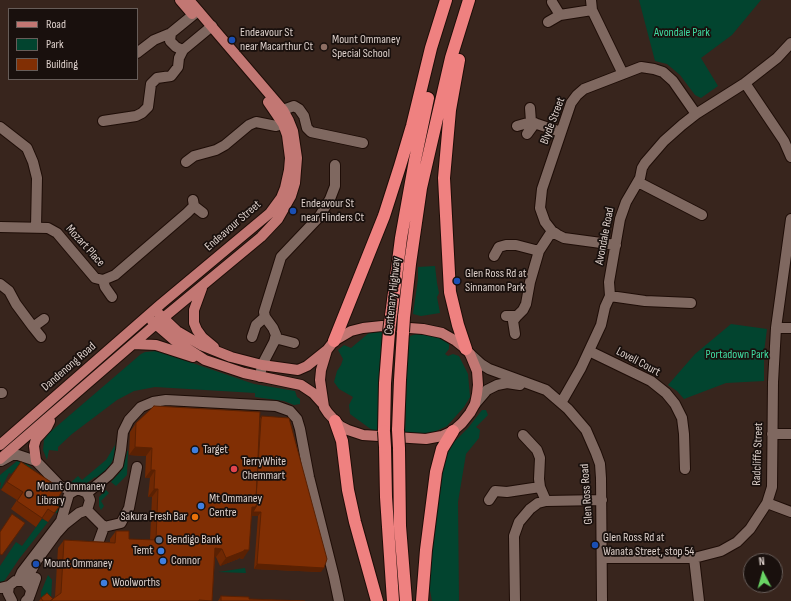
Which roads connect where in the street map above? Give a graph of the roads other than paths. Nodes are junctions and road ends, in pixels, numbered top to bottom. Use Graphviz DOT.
graph roads {
  1 [pos="180,0"];
  2 [pos="189,0"];
  3 [pos="446,0"];
  4 [pos="452,0"];
  5 [pos="469,0"];
  6 [pos="552,2"];
  7 [pos="591,5"];
  8 [pos="196,13"];
  9 [pos="563,18"];
  10 [pos="548,22"];
  11 [pos="209,28"];
  12 [pos="171,33"];
  13 [pos="457,40"];
  14 [pos="791,43"];
  15 [pos="183,50"];
  16 [pos="138,52"];
  17 [pos="623,74"];
  18 [pos="745,83"];
  19 [pos="530,108"];
  20 [pos="283,110"];
  21 [pos="696,114"];
  22 [pos="103,121"];
  23 [pos="533,122"];
  24 [pos="283,124"];
  25 [pos="517,126"];
  26 [pos="0,127"];
  27 [pos="561,132"];
  28 [pos="527,134"];
  29 [pos="363,143"];
  30 [pos="791,157"];
  31 [pos="186,162"];
  32 [pos="335,165"];
  33 [pos="638,182"];
  34 [pos="203,213"];
  35 [pos="702,215"];
  36 [pos="791,222"];
  37 [pos="0,227"];
  38 [pos="36,227"];
  39 [pos="552,231"];
  40 [pos="616,245"];
  41 [pos="539,251"];
  42 [pos="494,256"];
  43 [pos="103,280"];
  44 [pos="0,284"];
  45 [pos="203,285"];
  46 [pos="610,296"];
  47 [pos="112,297"];
  48 [pos="691,303"];
  49 [pos="150,313"];
  50 [pos="506,316"];
  51 [pos="517,316"];
  52 [pos="265,317"];
  53 [pos="44,319"];
  54 [pos="162,320"];
  55 [pos="33,327"];
  56 [pos="776,328"];
  57 [pos="791,328"];
  58 [pos="516,334"];
  59 [pos="41,337"];
  60 [pos="252,337"];
  61 [pos="275,338"];
  62 [pos="294,343"];
  63 [pos="133,344"];
  64 [pos="330,345"];
  65 [pos="468,351"];
  66 [pos="589,351"];
  67 [pos="229,356"];
  68 [pos="205,360"];
  69 [pos="262,365"];
  70 [pos="260,377"];
  71 [pos="558,401"];
  72 [pos="474,404"];
  73 [pos="324,407"];
  74 [pos="53,413"];
  75 [pos="335,422"];
  76 [pos="453,431"];
  77 [pos="772,434"];
  78 [pos="791,434"];
  79 [pos="523,435"];
  80 [pos="0,445"];
  81 [pos="0,460"];
  82 [pos="36,461"];
  83 [pos="137,467"];
  84 [pos="685,469"];
  85 [pos="540,487"];
  86 [pos="87,493"];
  87 [pos="69,497"];
  88 [pos="489,500"];
  89 [pos="602,500"];
  90 [pos="546,501"];
  91 [pos="767,503"];
  92 [pos="83,511"];
  93 [pos="791,512"];
  94 [pos="104,527"];
  95 [pos="106,549"];
  96 [pos="602,558"];
  97 [pos="694,558"];
  98 [pos="19,589"];
  99 [pos="12,601"];
  100 [pos="338,601"];
  101 [pos="377,601"];
  102 [pos="393,601"];
  103 [pos="406,601"];
  104 [pos="422,601"];
  105 [pos="515,601"];
  106 [pos="602,601"];
  107 [pos="699,601"];
  1 -- 8 [label="main road, Endeavour Street"];
  2 -- 8 [label="main road, Endeavour Street"];
  3 -- 64 [label="highway"];
  4 -- 102 [label="highway, Centenary Highway, bridge"];
  5 -- 13 [label="highway, Centenary Highway"];
  6 -- 9 [label="street"];
  7 -- 9 [label="street"];
  7 -- 17 [label="street"];
  8 -- 11 [label="main road, Endeavour Street"];
  8 -- 12 [label="street"];
  9 -- 10 [label="street"];
  11 -- 15 [label="street"];
  11 -- 20 [label="main road, Endeavour Street"];
  11 -- 24 [label="main road, Endeavour Street"];
  12 -- 15 [label="street"];
  12 -- 16 [label="street"];
  13 -- 65 [label="highway"];
  13 -- 103 [label="highway, Centenary Highway, bridge"];
  14 -- 18 [label="street, Avondale Road"];
  15 -- 22 [label="street"];
  17 -- 21 [label="street, Blyde Street"];
  17 -- 27 [label="street, Blyde Street"];
  18 -- 21 [label="street, Avondale Road"];
  18 -- 30 [label="street"];
  19 -- 23 [label="street"];
  20 -- 29 [label="street"];
  20 -- 45 [label="main road, Endeavour Street"];
  21 -- 33 [label="street, Avondale Road"];
  23 -- 25 [label="street"];
  23 -- 27 [label="street"];
  23 -- 28 [label="street"];
  24 -- 31 [label="street"];
  24 -- 49 [label="main road, Endeavour Street"];
  26 -- 38 [label="street"];
  27 -- 39 [label="street, Blyde Street"];
  32 -- 52 [label="street"];
  33 -- 35 [label="street"];
  33 -- 40 [label="street, Avondale Road"];
  34 -- 43 [label="street, Mozart Place"];
  36 -- 56 [label="street, Radcliffe Street"];
  37 -- 38 [label="street, Mozart Place"];
  38 -- 43 [label="street, Mozart Place"];
  39 -- 40 [label="street"];
  39 -- 41 [label="street"];
  40 -- 46 [label="street, Avondale Road"];
  41 -- 42 [label="street"];
  41 -- 51 [label="street"];
  43 -- 47 [label="street, Mozart Place"];
  44 -- 55 [label="street"];
  45 -- 54 [label="main road, Endeavour Street"];
  45 -- 67 [label="main road"];
  46 -- 48 [label="street"];
  46 -- 66 [label="street, Avondale Road"];
  49 -- 54 [label="main road"];
  49 -- 80 [label="main road, Dandenong Road"];
  50 -- 51 [label="street"];
  51 -- 58 [label="street"];
  52 -- 60 [label="street"];
  52 -- 61 [label="street"];
  53 -- 55 [label="street"];
  54 -- 63 [label="main road, Dandenong Road"];
  54 -- 67 [label="main road"];
  54 -- 68 [label="main road"];
  55 -- 59 [label="street"];
  56 -- 57 [label="street"];
  56 -- 77 [label="street, Radcliffe Street"];
  61 -- 62 [label="street"];
  61 -- 69 [label="street"];
  63 -- 68 [label="main road"];
  63 -- 74 [label="main road, Dandenong Road"];
  64 -- 65 [label="main road"];
  64 -- 69 [label="main road"];
  64 -- 73 [label="main road"];
  65 -- 71 [label="street, Glen Ross Road"];
  65 -- 72 [label="main road"];
  66 -- 71 [label="street, Avondale Road"];
  66 -- 84 [label="street, Lovell Court"];
  67 -- 69 [label="main road"];
  68 -- 70 [label="main road"];
  69 -- 70 [label="street"];
  70 -- 73 [label="main road"];
  71 -- 72 [label="street, Glen Ross Road"];
  71 -- 89 [label="street, Glen Ross Road"];
  72 -- 76 [label="main road"];
  73 -- 75 [label="main road"];
  74 -- 81 [label="main road, Dandenong Road"];
  74 -- 82 [label="main road"];
  75 -- 76 [label="main road"];
  75 -- 101 [label="highway"];
  76 -- 104 [label="highway"];
  77 -- 78 [label="street"];
  77 -- 91 [label="street, Radcliffe Street"];
  79 -- 85 [label="street"];
  81 -- 82 [label="street"];
  82 -- 87 [label="street"];
  83 -- 94 [label="street"];
  85 -- 88 [label="street"];
  85 -- 90 [label="street"];
  86 -- 87 [label="street"];
  86 -- 92 [label="street"];
  86 -- 100 [label="street"];
  87 -- 92 [label="street"];
  87 -- 98 [label="street"];
  89 -- 90 [label="street"];
  89 -- 96 [label="street, Glen Ross Road"];
  90 -- 105 [label="street"];
  91 -- 93 [label="street"];
  91 -- 97 [label="street, Radcliffe Street"];
  92 -- 94 [label="street"];
  92 -- 98 [label="street"];
  94 -- 95 [label="street"];
  96 -- 97 [label="street, Radcliffe Street"];
  96 -- 106 [label="street, Glen Ross Road"];
  97 -- 107 [label="street"];
  98 -- 99 [label="street"];
}
